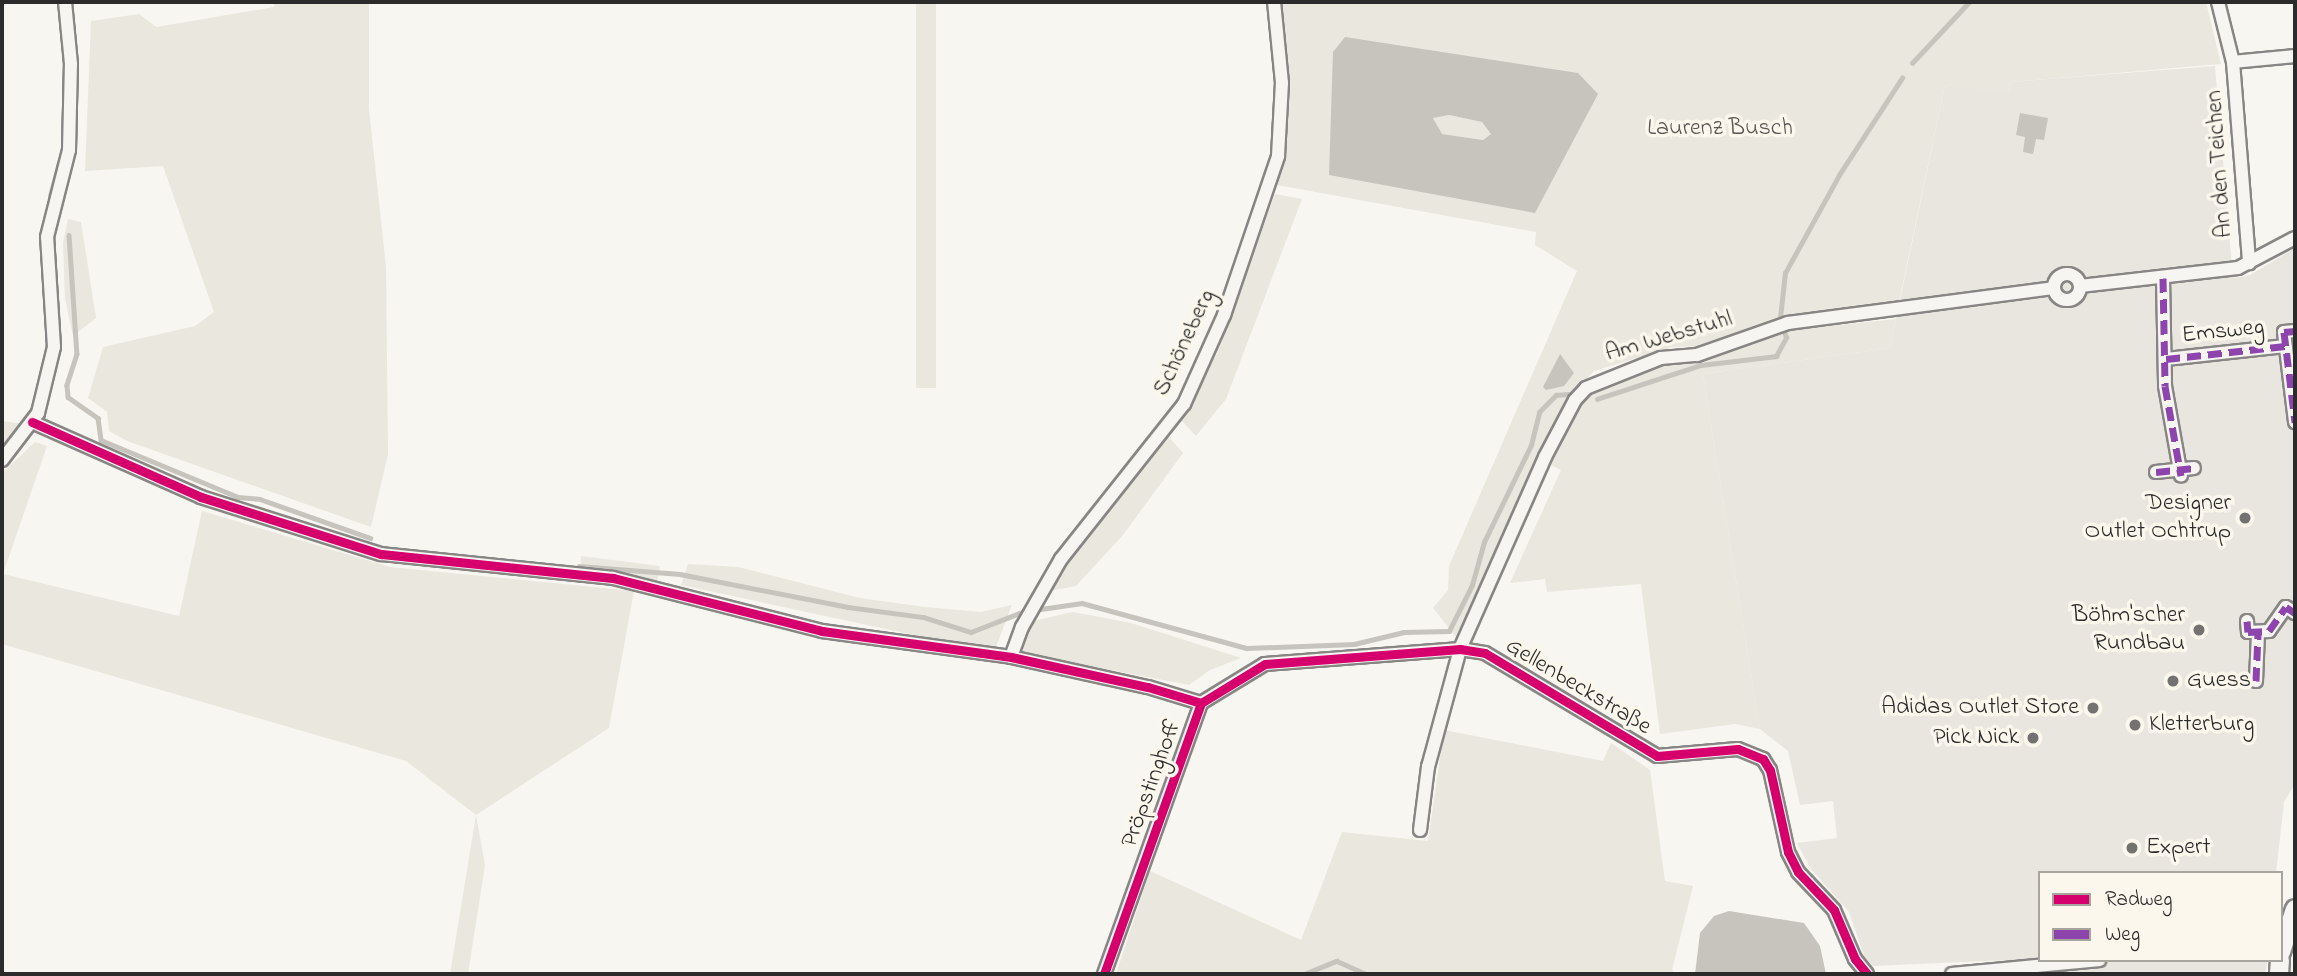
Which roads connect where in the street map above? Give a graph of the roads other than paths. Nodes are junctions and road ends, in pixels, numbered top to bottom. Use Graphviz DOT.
graph roads {
  1 [pos="65,2"];
  2 [pos="1274,2"];
  3 [pos="2218,2"];
  4 [pos="2295,56"];
  5 [pos="2233,62"];
  6 [pos="2295,238"];
  7 [pos="2249,263"];
  8 [pos="2163,278"];
  9 [pos="2295,331"];
  10 [pos="2285,346"];
  11 [pos="2166,359"];
  12 [pos="32,422"];
  13 [pos="2295,422"];
  14 [pos="2,460"];
  15 [pos="2193,468"];
  16 [pos="2156,472"];
  17 [pos="2179,473"];
  18 [pos="2295,613"];
  19 [pos="2247,621"];
  20 [pos="2264,632"];
  21 [pos="1460,649"];
  22 [pos="1011,657"];
  23 [pos="2256,681"];
  24 [pos="1201,704"];
  25 [pos="1420,830"];
  26 [pos="2295,909"];
  27 [pos="2283,946"];
  28 [pos="2084,962"];
  29 [pos="2012,972"];
  30 [pos="1104,974"];
  31 [pos="1867,974"];
  32 [pos="1952,974"];
  1 -- 12 [label="street"];
  2 -- 22 [label="street, Schöneberg"];
  3 -- 5 [label="street, An den Teichen"];
  4 -- 5 [label="street, An den Teichen"];
  5 -- 7 [label="street, An den Teichen"];
  6 -- 7 [label="street, Am Webstuhl"];
  7 -- 8 [label="street, Am Webstuhl"];
  8 -- 11 [label="street, Emsweg"];
  8 -- 21 [label="street, Am Webstuhl"];
  9 -- 10 [label="street, Emsweg"];
  10 -- 11 [label="street, Emsweg"];
  10 -- 13 [label="street, Emsweg"];
  11 -- 17 [label="street, Emsweg"];
  12 -- 14 [label="street"];
  12 -- 22 [label="street"];
  15 -- 17 [label="street"];
  16 -- 17 [label="street"];
  18 -- 20 [label="street"];
  19 -- 20 [label="street"];
  20 -- 23 [label="street"];
  21 -- 24 [label="street, Pröpstinghoff"];
  21 -- 25 [label="street"];
  21 -- 31 [label="street, Gellenbeckstraße"];
  22 -- 24 [label="street"];
  24 -- 30 [label="street, Pröpstinghoff"];
  26 -- 27 [label="street"];
  28 -- 29 [label="street"];
  29 -- 32 [label="street"];
}
